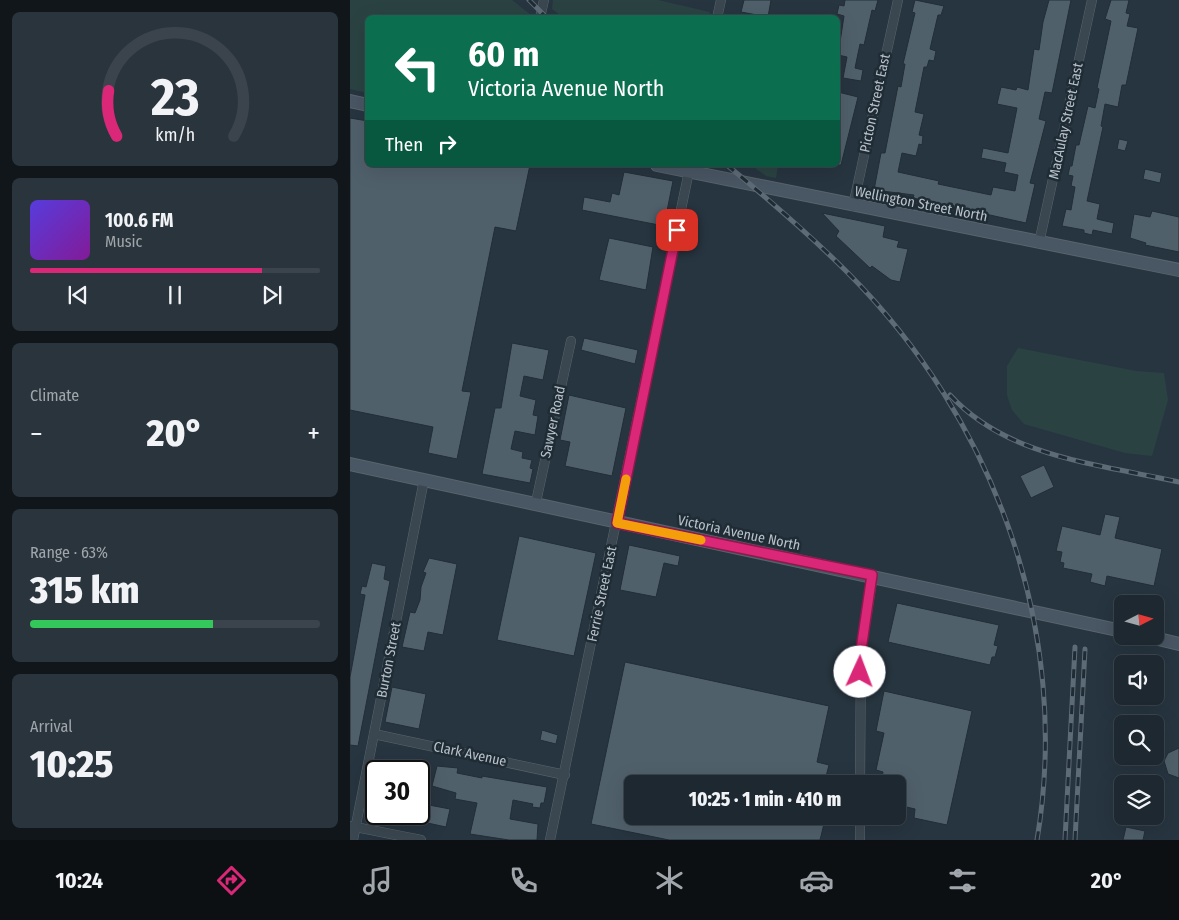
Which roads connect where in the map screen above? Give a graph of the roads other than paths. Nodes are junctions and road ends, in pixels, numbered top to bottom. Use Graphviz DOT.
graph roads {
  1 [pos="544,0"];
  2 [pos="721,0"];
  3 [pos="898,0"];
  4 [pos="1092,0"];
  5 [pos="541,15"];
  6 [pos="718,15"];
  7 [pos="350,102"];
  8 [pos="365,104"];
  9 [pos="668,167"];
  10 [pos="689,171"];
  11 [pos="853,206"];
  12 [pos="1039,243"];
  13 [pos="1179,270"];
  14 [pos="571,341"];
  15 [pos="350,464"];
  16 [pos="424,480"];
  17 [pos="536,502"];
  18 [pos="617,523"];
  19 [pos="872,575"];
  20 [pos="1114,629"];
  21 [pos="1164,640"];
  22 [pos="1179,644"];
  23 [pos="374,734"];
  24 [pos="565,775"];
  25 [pos="860,775"];
  26 [pos="860,825"];
  27 [pos="353,827"];
  28 [pos="353,840"];
  29 [pos="421,840"];
  30 [pos="550,840"];
  31 [pos="860,840"];
  1 -- 5 [label="street"];
  2 -- 6 [label="street"];
  3 -- 11 [label="street, Picton Street East"];
  4 -- 12 [label="street, MacAulay Street East"];
  7 -- 8 [label="main road"];
  9 -- 10 [label="main road, Wellington Street North"];
  10 -- 11 [label="main road, Wellington Street North"];
  10 -- 18 [label="street, Ferrie Street East"];
  11 -- 12 [label="main road, Wellington Street North"];
  12 -- 13 [label="main road, Wellington Street North"];
  14 -- 17 [label="street, Sawyer Road"];
  15 -- 16 [label="main road, Victoria Avenue North"];
  16 -- 17 [label="main road, Victoria Avenue North"];
  16 -- 23 [label="street, Burton Street"];
  17 -- 18 [label="main road, Victoria Avenue North"];
  18 -- 19 [label="main road, Victoria Avenue North"];
  18 -- 24 [label="street, Ferrie Street East"];
  19 -- 20 [label="main road, Victoria Avenue North"];
  19 -- 25 [label="street"];
  21 -- 22 [label="main road"];
  23 -- 24 [label="street, Clark Avenue"];
  23 -- 27 [label="street, Burton Street"];
  24 -- 30 [label="street, Ferrie Street East"];
  26 -- 31 [label="street"];
  27 -- 28 [label="street, Burton Street"];
  27 -- 29 [label="street"];
}
